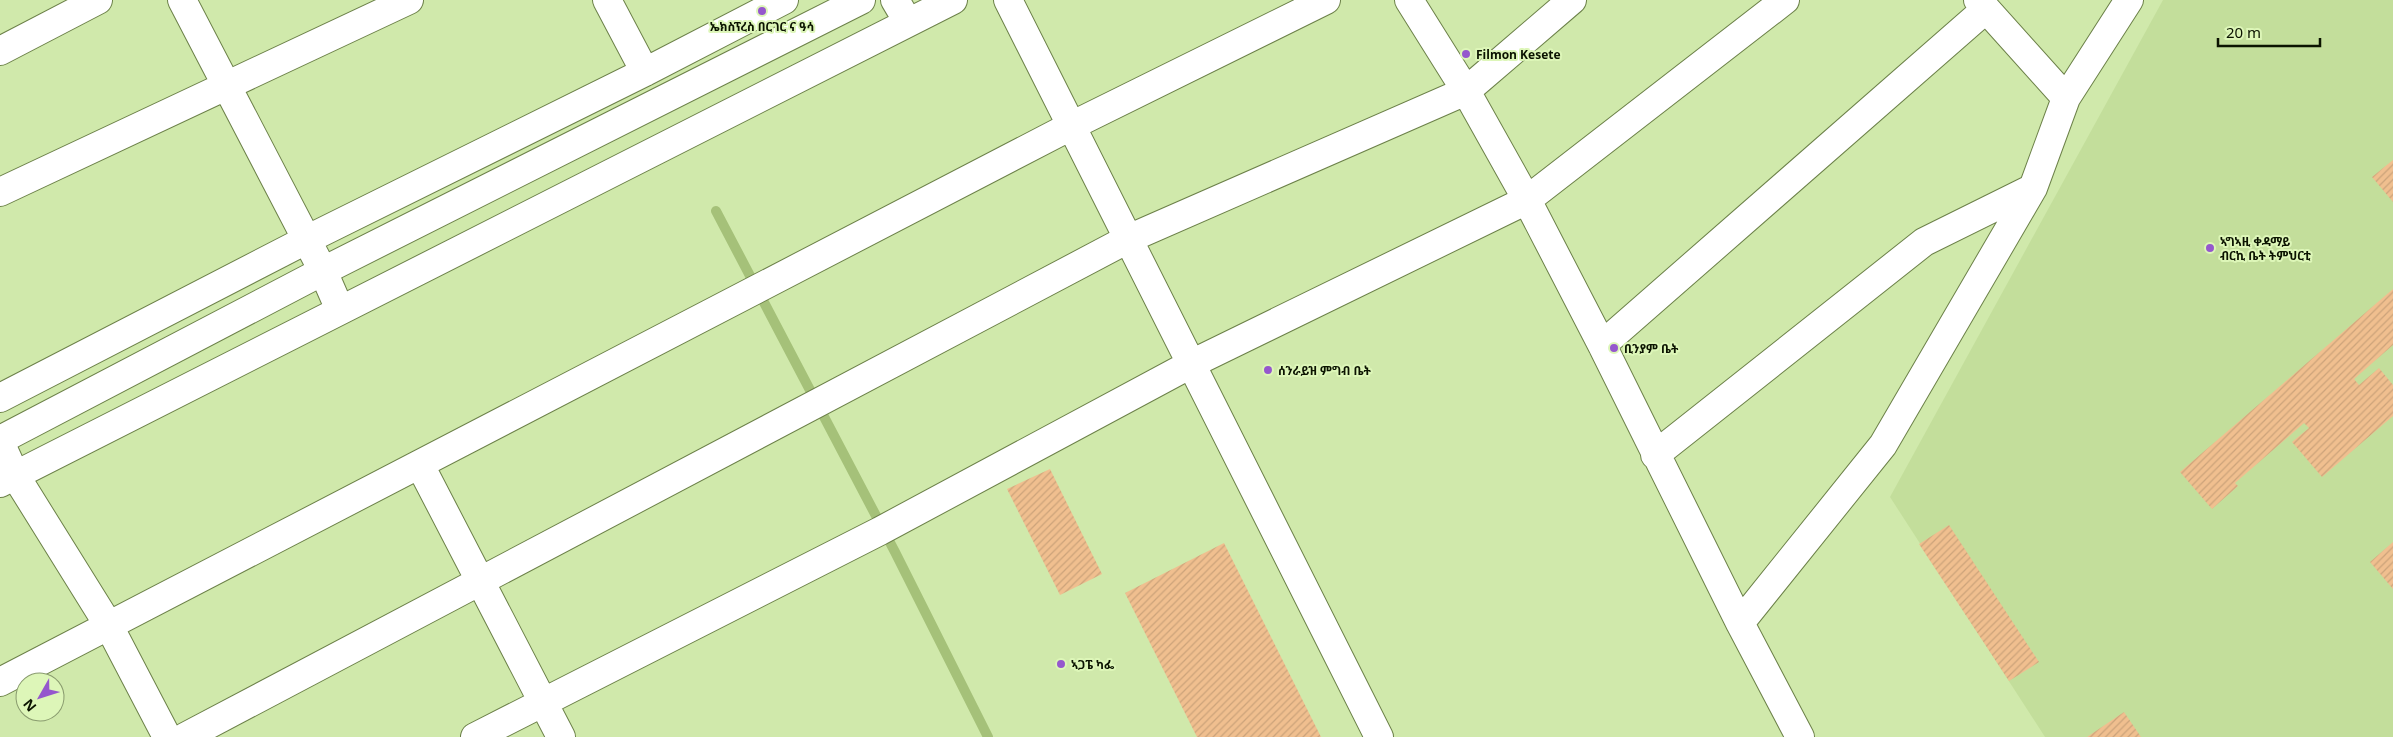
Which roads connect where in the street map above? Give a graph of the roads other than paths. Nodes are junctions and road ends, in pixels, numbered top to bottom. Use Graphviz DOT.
graph roads {
  1 [pos="98,0"];
  2 [pos="182,0"];
  3 [pos="409,0"];
  4 [pos="607,0"];
  5 [pos="784,0"];
  6 [pos="861,0"];
  7 [pos="953,0"];
  8 [pos="1008,0"];
  9 [pos="1326,0"];
  10 [pos="1409,0"];
  11 [pos="1572,0"];
  12 [pos="1785,0"];
  13 [pos="2129,0"];
  14 [pos="1982,4"];
  15 [pos="902,11"];
  16 [pos="0,51"];
  17 [pos="645,72"];
  18 [pos="227,86"];
  19 [pos="1466,92"];
  20 [pos="2066,98"];
  21 [pos="1071,126"];
  22 [pos="2034,188"];
  23 [pos="0,192"];
  24 [pos="1527,200"];
  25 [pos="1128,239"];
  26 [pos="306,240"];
  27 [pos="323,271"];
  28 [pos="340,310"];
  29 [pos="1602,345"];
  30 [pos="1192,364"];
  31 [pos="0,398"];
  32 [pos="0,441"];
  33 [pos="1655,456"];
  34 [pos="420,465"];
  35 [pos="8,479"];
  36 [pos="480,580"];
  37 [pos="1740,623"];
  38 [pos="108,626"];
  39 [pos="0,682"];
  40 [pos="542,701"];
  41 [pos="167,737"];
  42 [pos="185,737"];
  43 [pos="475,737"];
  44 [pos="561,737"];
  45 [pos="1379,737"];
  46 [pos="1800,737"];
  1 -- 16 [label="main road"];
  2 -- 18 [label="main road"];
  3 -- 18 [label="main road"];
  4 -- 17 [label="main road"];
  5 -- 17 [label="main road"];
  6 -- 27 [label="main road"];
  7 -- 15 [label="main road"];
  8 -- 21 [label="main road"];
  9 -- 21 [label="main road"];
  10 -- 19 [label="main road"];
  11 -- 19 [label="main road"];
  12 -- 24 [label="main road"];
  13 -- 20 [label="main road"];
  14 -- 20 [label="main road"];
  14 -- 29 [label="main road"];
  15 -- 28 [label="main road"];
  17 -- 26 [label="main road"];
  18 -- 23 [label="main road"];
  18 -- 26 [label="main road"];
  19 -- 24 [label="main road"];
  19 -- 25 [label="main road"];
  20 -- 22 [label="main road"];
  21 -- 25 [label="main road"];
  21 -- 34 [label="main road"];
  22 -- 33 [label="main road"];
  22 -- 37 [label="main road"];
  24 -- 29 [label="main road"];
  24 -- 30 [label="main road"];
  25 -- 30 [label="main road"];
  25 -- 36 [label="main road"];
  26 -- 27 [label="main road"];
  26 -- 31 [label="main road"];
  27 -- 28 [label="main road"];
  27 -- 32 [label="main road"];
  28 -- 35 [label="main road"];
  29 -- 33 [label="main road"];
  30 -- 40 [label="main road"];
  30 -- 45 [label="main road"];
  32 -- 35 [label="main road"];
  33 -- 37 [label="main road"];
  34 -- 36 [label="main road"];
  34 -- 38 [label="main road"];
  35 -- 38 [label="main road"];
  36 -- 40 [label="main road"];
  36 -- 42 [label="main road"];
  37 -- 46 [label="main road"];
  38 -- 39 [label="main road"];
  38 -- 41 [label="main road"];
  40 -- 43 [label="main road"];
  40 -- 44 [label="main road"];
}
